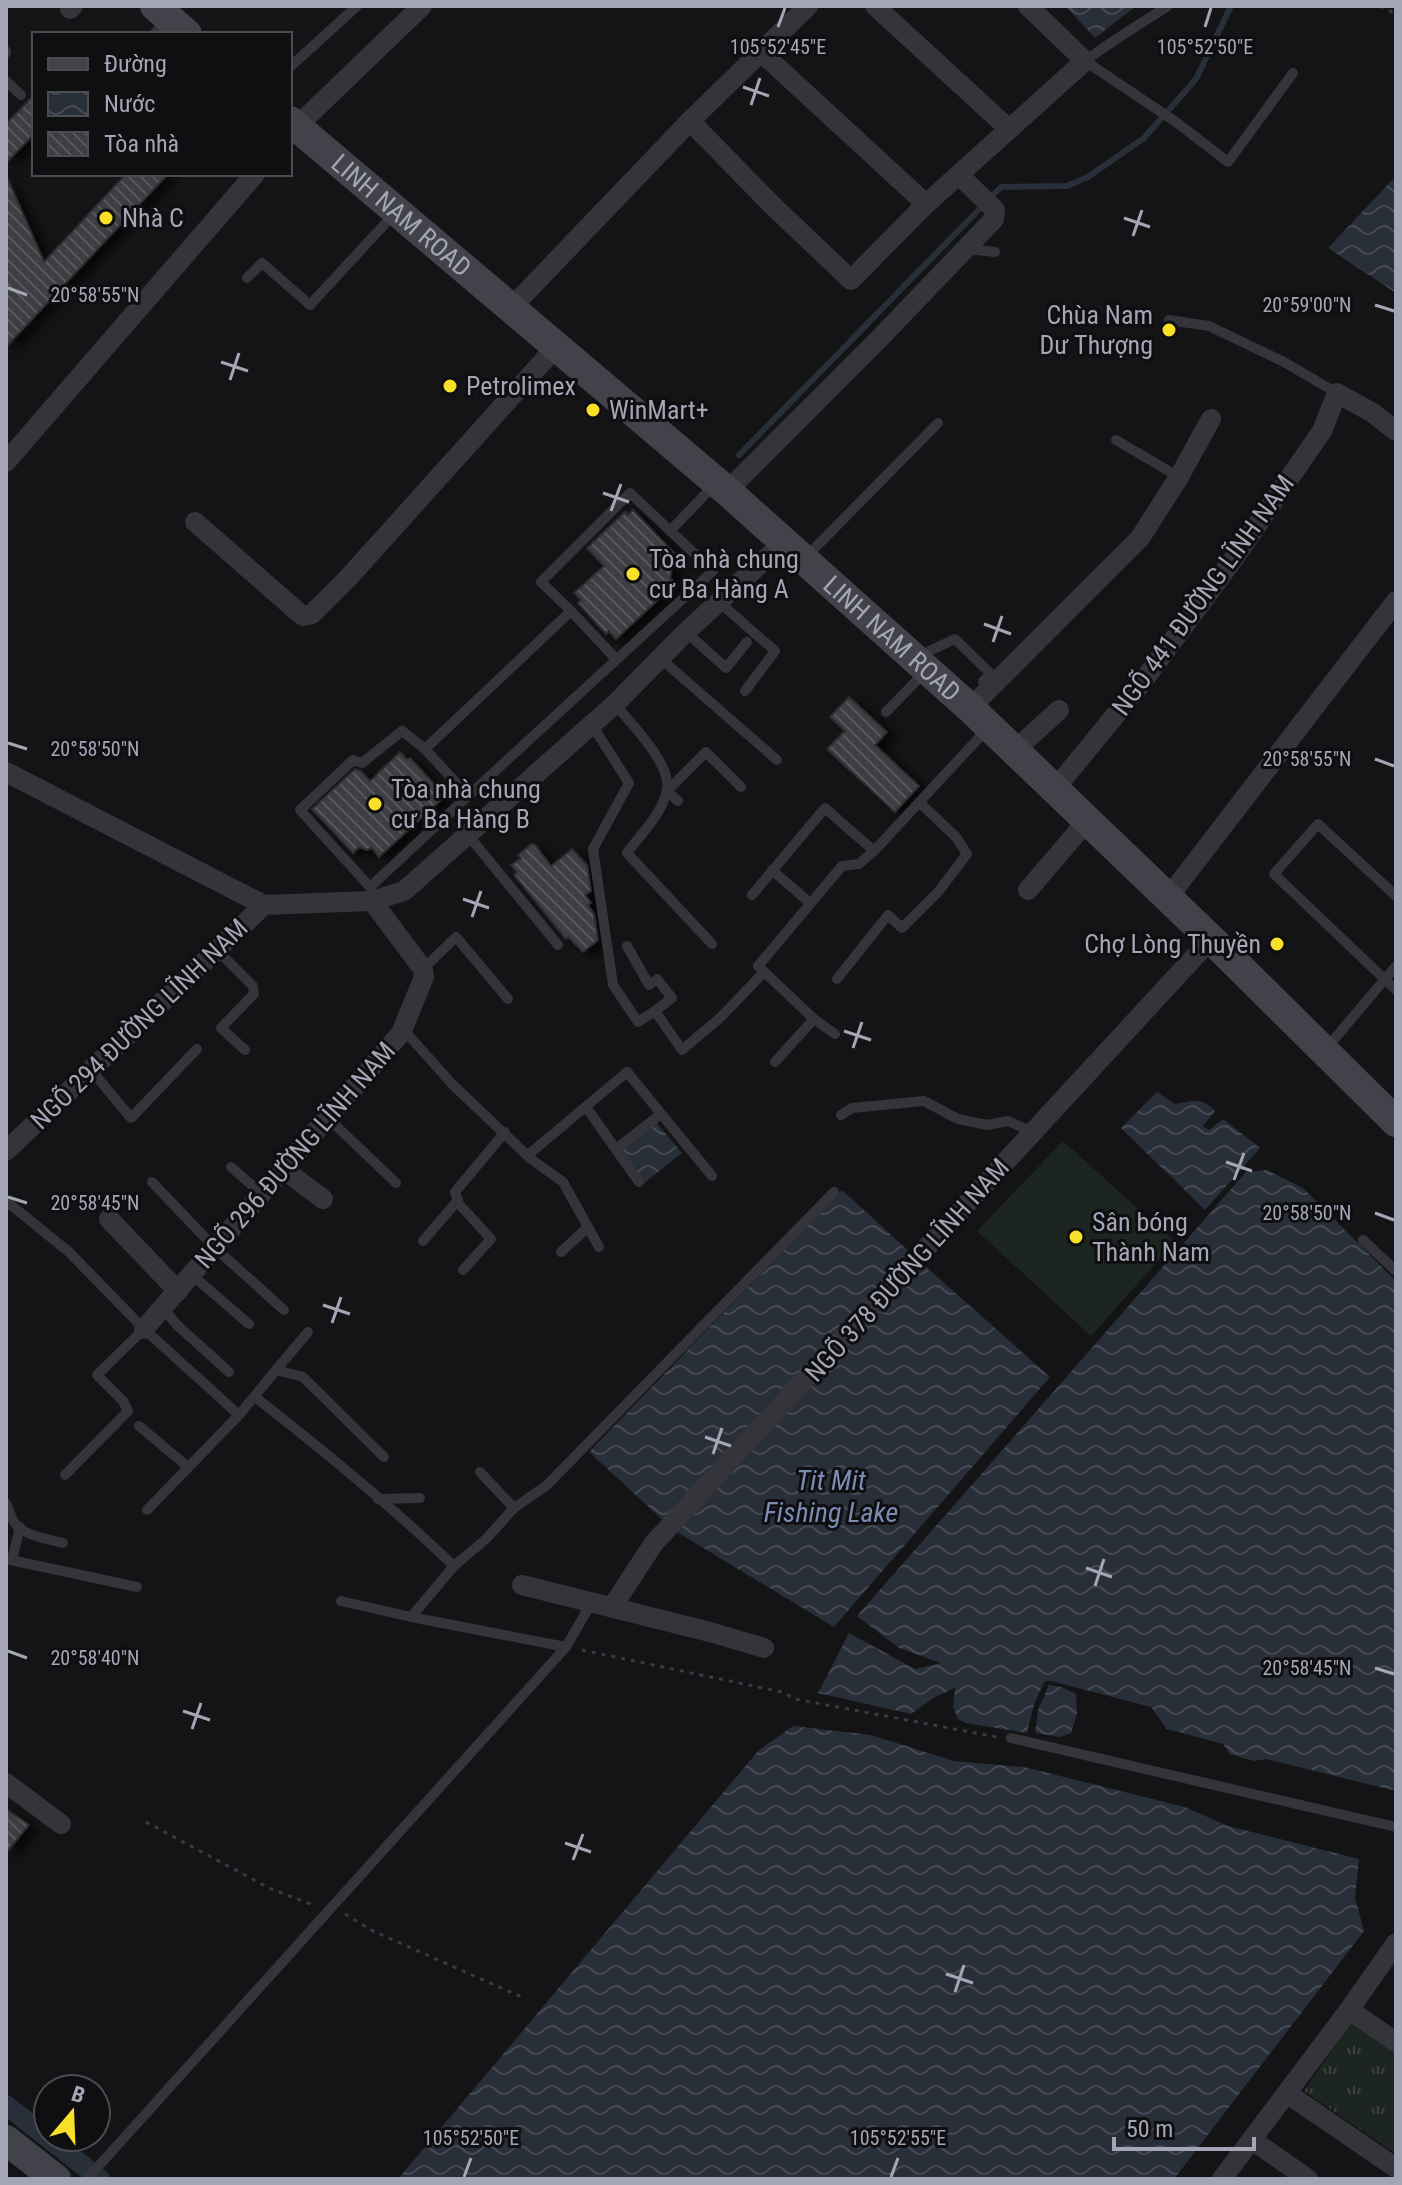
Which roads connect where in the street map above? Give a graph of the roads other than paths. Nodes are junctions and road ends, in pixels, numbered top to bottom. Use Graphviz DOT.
graph roads {
  1 [pos="357,6"];
  2 [pos="422,6"];
  3 [pos="808,6"];
  4 [pos="875,6"];
  5 [pos="1028,6"];
  6 [pos="1168,6"];
  7 [pos="762,53"];
  8 [pos="1085,61"];
  9 [pos="292,65"];
  10 [pos="1293,73"];
  11 [pos="6,81"];
  12 [pos="21,95"];
  13 [pos="690,121"];
  14 [pos="292,127"];
  15 [pos="1009,129"];
  16 [pos="253,176"];
  17 [pos="960,176"];
  18 [pos="926,204"];
  19 [pos="396,212"];
  20 [pos="965,249"];
  21 [pos="995,252"];
  22 [pos="247,278"];
  23 [pos="510,309"];
  24 [pos="1169,320"];
  25 [pos="555,348"];
  26 [pos="1337,393"];
  27 [pos="1211,419"];
  28 [pos="938,423"];
  29 [pos="1396,431"];
  30 [pos="1116,440"];
  31 [pos="6,462"];
  32 [pos="1179,477"];
  33 [pos="722,487"];
  34 [pos="195,522"];
  35 [pos="670,531"];
  36 [pos="794,551"];
  37 [pos="1396,601"];
  38 [pos="719,602"];
  39 [pos="571,611"];
  40 [pos="686,632"];
  41 [pos="747,642"];
  42 [pos="616,659"];
  43 [pos="661,659"];
  44 [pos="920,664"];
  45 [pos="745,691"];
  46 [pos="615,704"];
  47 [pos="1059,710"];
  48 [pos="886,712"];
  49 [pos="974,712"];
  50 [pos="592,725"];
  51 [pos="425,749"];
  52 [pos="1015,750"];
  53 [pos="777,760"];
  54 [pos="6,772"];
  55 [pos="741,787"];
  56 [pos="1055,789"];
  57 [pos="667,791"];
  58 [pos="468,796"];
  59 [pos="678,801"];
  60 [pos="920,803"];
  61 [pos="1087,821"];
  62 [pos="468,835"];
  63 [pos="874,851"];
  64 [pos="772,870"];
  65 [pos="1028,890"];
  66 [pos="752,895"];
  67 [pos="1396,896"];
  68 [pos="1167,899"];
  69 [pos="372,901"];
  70 [pos="810,903"];
  71 [pos="264,905"];
  72 [pos="1211,939"];
  73 [pos="712,944"];
  74 [pos="558,945"];
  75 [pos="627,946"];
  76 [pos="217,950"];
  77 [pos="1396,966"];
  78 [pos="423,969"];
  79 [pos="764,972"];
  80 [pos="837,979"];
  81 [pos="1384,980"];
  82 [pos="1396,990"];
  83 [pos="508,999"];
  84 [pos="655,1011"];
  85 [pos="814,1019"];
  86 [pos="403,1029"];
  87 [pos="835,1034"];
  88 [pos="197,1049"];
  89 [pos="245,1050"];
  90 [pos="1324,1050"];
  91 [pos="775,1062"];
  92 [pos="91,1070"];
  93 [pos="586,1107"];
  94 [pos="661,1114"];
  95 [pos="841,1115"];
  96 [pos="328,1118"];
  97 [pos="1396,1122"];
  98 [pos="505,1132"];
  99 [pos="1033,1132"];
  100 [pos="616,1149"];
  101 [pos="6,1151"];
  102 [pos="528,1155"];
  103 [pos="231,1167"];
  104 [pos="283,1169"];
  105 [pos="712,1176"];
  106 [pos="152,1182"];
  107 [pos="639,1182"];
  108 [pos="396,1183"];
  109 [pos="834,1192"];
  110 [pos="262,1194"];
  111 [pos="323,1199"];
  112 [pos="458,1200"];
  113 [pos="6,1201"];
  114 [pos="109,1219"];
  115 [pos="587,1228"];
  116 [pos="1363,1240"];
  117 [pos="423,1241"];
  118 [pos="599,1247"];
  119 [pos="215,1248"];
  120 [pos="561,1252"];
  121 [pos="463,1270"];
  122 [pos="1396,1271"];
  123 [pos="192,1275"];
  124 [pos="178,1291"];
  125 [pos="284,1310"];
  126 [pos="168,1313"];
  127 [pos="249,1324"];
  128 [pos="144,1329"];
  129 [pos="308,1332"];
  130 [pos="231,1369"];
  131 [pos="276,1370"];
  132 [pos="255,1397"];
  133 [pos="239,1415"];
  134 [pos="139,1426"];
  135 [pos="384,1457"];
  136 [pos="188,1467"];
  137 [pos="480,1472"];
  138 [pos="65,1475"];
  139 [pos="420,1498"];
  140 [pos="378,1499"];
  141 [pos="6,1503"];
  142 [pos="514,1508"];
  143 [pos="147,1510"];
  144 [pos="20,1527"];
  145 [pos="63,1543"];
  146 [pos="9,1560"];
  147 [pos="454,1566"];
  148 [pos="522,1585"];
  149 [pos="137,1587"];
  150 [pos="341,1601"];
  151 [pos="602,1604"];
  152 [pos="411,1617"];
  153 [pos="566,1647"];
  154 [pos="764,1648"];
  155 [pos="1011,1738"];
  156 [pos="6,1783"];
  157 [pos="61,1824"];
  158 [pos="1396,1827"];
  159 [pos="1396,1943"];
  160 [pos="1390,1965"];
  161 [pos="1349,2010"];
  162 [pos="1396,2042"];
  163 [pos="1288,2094"];
  164 [pos="6,2140"];
  165 [pos="1252,2140"];
  166 [pos="1396,2168"];
  167 [pos="56,2179"];
  168 [pos="87,2179"];
  169 [pos="1222,2179"];
  170 [pos="1308,2179"];
  1 -- 9 [label="lane"];
  2 -- 14 [label="street"];
  3 -- 7 [label="street"];
  4 -- 15 [label="street"];
  5 -- 8 [label="street"];
  6 -- 8 [label="lane"];
  7 -- 13 [label="street"];
  7 -- 18 [label="street"];
  8 -- 10 [label="lane"];
  8 -- 15 [label="street"];
  11 -- 12 [label="lane"];
  13 -- 18 [label="street"];
  13 -- 23 [label="street"];
  14 -- 19 [label="main road, LINH NAM ROAD"];
  15 -- 17 [label="street"];
  16 -- 31 [label="street"];
  17 -- 18 [label="street"];
  17 -- 20 [label="street"];
  19 -- 22 [label="lane"];
  19 -- 23 [label="main road, LINH NAM ROAD"];
  20 -- 21 [label="lane"];
  20 -- 33 [label="street"];
  23 -- 25 [label="main road, LINH NAM ROAD"];
  24 -- 26 [label="lane"];
  25 -- 33 [label="main road, LINH NAM ROAD"];
  25 -- 34 [label="street"];
  26 -- 29 [label="street"];
  26 -- 56 [label="street, NGÕ 441 ĐƯỜNG LĨNH NAM"];
  27 -- 32 [label="street"];
  28 -- 36 [label="lane"];
  30 -- 32 [label="lane"];
  32 -- 49 [label="street"];
  33 -- 35 [label="lane"];
  33 -- 36 [label="main road, LINH NAM ROAD"];
  35 -- 39 [label="lane"];
  35 -- 42 [label="lane"];
  36 -- 38 [label="street"];
  36 -- 44 [label="main road, LINH NAM ROAD"];
  37 -- 68 [label="street"];
  38 -- 40 [label="street"];
  38 -- 45 [label="lane"];
  39 -- 42 [label="lane"];
  39 -- 51 [label="lane"];
  40 -- 41 [label="lane"];
  40 -- 43 [label="street"];
  42 -- 58 [label="lane"];
  43 -- 46 [label="street"];
  43 -- 53 [label="lane"];
  44 -- 48 [label="lane"];
  44 -- 49 [label="main road, LINH NAM ROAD"];
  44 -- 49 [label="lane"];
  46 -- 50 [label="street"];
  46 -- 57 [label="lane"];
  47 -- 52 [label="street"];
  49 -- 52 [label="main road, LINH NAM ROAD"];
  49 -- 60 [label="lane"];
  50 -- 62 [label="street"];
  50 -- 84 [label="lane"];
  51 -- 58 [label="lane"];
  51 -- 58 [label="lane"];
  52 -- 56 [label="main road, LINH NAM ROAD"];
  54 -- 71 [label="street"];
  55 -- 57 [label="lane"];
  56 -- 61 [label="main road, LINH NAM ROAD"];
  57 -- 59 [label="lane"];
  57 -- 73 [label="lane"];
  60 -- 63 [label="lane"];
  60 -- 80 [label="lane"];
  61 -- 65 [label="street"];
  61 -- 68 [label="main road, LINH NAM ROAD"];
  62 -- 69 [label="street"];
  62 -- 74 [label="lane"];
  63 -- 64 [label="lane"];
  63 -- 70 [label="lane"];
  64 -- 66 [label="lane"];
  64 -- 70 [label="lane"];
  67 -- 81 [label="lane"];
  68 -- 72 [label="main road, LINH NAM ROAD"];
  69 -- 71 [label="street, NGÕ 294 ĐƯỜNG LĨNH NAM"];
  69 -- 78 [label="street"];
  70 -- 79 [label="lane"];
  71 -- 76 [label="street, NGÕ 294 ĐƯỜNG LĨNH NAM"];
  72 -- 90 [label="main road, LINH NAM ROAD"];
  72 -- 99 [label="street, NGÕ 378 ĐƯỜNG LĨNH NAM"];
  75 -- 84 [label="lane"];
  76 -- 89 [label="lane"];
  76 -- 92 [label="street, NGÕ 294 ĐƯỜNG LĨNH NAM"];
  77 -- 81 [label="lane"];
  78 -- 83 [label="lane"];
  78 -- 86 [label="street, NGÕ 296 ĐƯỜNG LĨNH NAM"];
  79 -- 84 [label="lane"];
  79 -- 85 [label="lane"];
  81 -- 82 [label="lane"];
  81 -- 90 [label="lane"];
  85 -- 87 [label="lane"];
  85 -- 91 [label="lane"];
  86 -- 96 [label="street, NGÕ 296 ĐƯỜNG LĨNH NAM"];
  86 -- 98 [label="lane"];
  88 -- 92 [label="lane"];
  90 -- 97 [label="main road, LINH NAM ROAD"];
  92 -- 101 [label="street, NGÕ 294 ĐƯỜNG LĨNH NAM"];
  93 -- 94 [label="lane"];
  93 -- 100 [label="lane"];
  93 -- 102 [label="lane"];
  94 -- 100 [label="lane"];
  94 -- 105 [label="lane"];
  95 -- 99 [label="lane"];
  96 -- 104 [label="street, NGÕ 296 ĐƯỜNG LĨNH NAM"];
  96 -- 108 [label="lane"];
  98 -- 102 [label="lane"];
  98 -- 112 [label="lane"];
  99 -- 151 [label="street, NGÕ 378 ĐƯỜNG LĨNH NAM"];
  100 -- 107 [label="lane"];
  102 -- 115 [label="lane"];
  103 -- 110 [label="lane"];
  104 -- 110 [label="street, NGÕ 296 ĐƯỜNG LĨNH NAM"];
  104 -- 111 [label="street"];
  106 -- 119 [label="lane"];
  109 -- 142 [label="lane"];
  110 -- 119 [label="street, NGÕ 296 ĐƯỜNG LĨNH NAM"];
  112 -- 117 [label="lane"];
  112 -- 121 [label="lane"];
  113 -- 128 [label="lane"];
  114 -- 124 [label="street"];
  115 -- 118 [label="lane"];
  115 -- 120 [label="lane"];
  116 -- 122 [label="lane"];
  119 -- 123 [label="street, NGÕ 296 ĐƯỜNG LĨNH NAM"];
  119 -- 125 [label="lane"];
  123 -- 124 [label="street, NGÕ 296 ĐƯỜNG LĨNH NAM"];
  123 -- 127 [label="lane"];
  124 -- 126 [label="street, NGÕ 296 ĐƯỜNG LĨNH NAM"];
  126 -- 128 [label="street, NGÕ 296 ĐƯỜNG LĨNH NAM"];
  126 -- 130 [label="lane"];
  128 -- 133 [label="lane"];
  128 -- 138 [label="lane, NGÕ 296 ĐƯỜNG LĨNH NAM"];
  129 -- 131 [label="lane"];
  131 -- 132 [label="lane"];
  131 -- 135 [label="lane"];
  132 -- 133 [label="lane"];
  132 -- 140 [label="lane"];
  133 -- 136 [label="lane"];
  134 -- 136 [label="lane"];
  136 -- 143 [label="lane"];
  137 -- 142 [label="lane"];
  139 -- 140 [label="lane"];
  140 -- 147 [label="lane"];
  141 -- 144 [label="lane"];
  142 -- 147 [label="lane"];
  144 -- 145 [label="lane"];
  144 -- 146 [label="lane"];
  146 -- 149 [label="lane"];
  147 -- 152 [label="lane"];
  148 -- 151 [label="street"];
  150 -- 152 [label="lane"];
  151 -- 153 [label="lane, NGÕ 378 ĐƯỜNG LĨNH NAM"];
  151 -- 154 [label="street"];
  152 -- 153 [label="lane"];
  153 -- 168 [label="lane, NGÕ 378 ĐƯỜNG LĨNH NAM"];
  155 -- 158 [label="lane"];
  156 -- 157 [label="street"];
  159 -- 160 [label="street"];
  160 -- 161 [label="street"];
  161 -- 162 [label="street"];
  161 -- 163 [label="street"];
  163 -- 165 [label="street"];
  163 -- 166 [label="street"];
  164 -- 167 [label="main road"];
  165 -- 169 [label="street"];
  165 -- 170 [label="street"];
}
